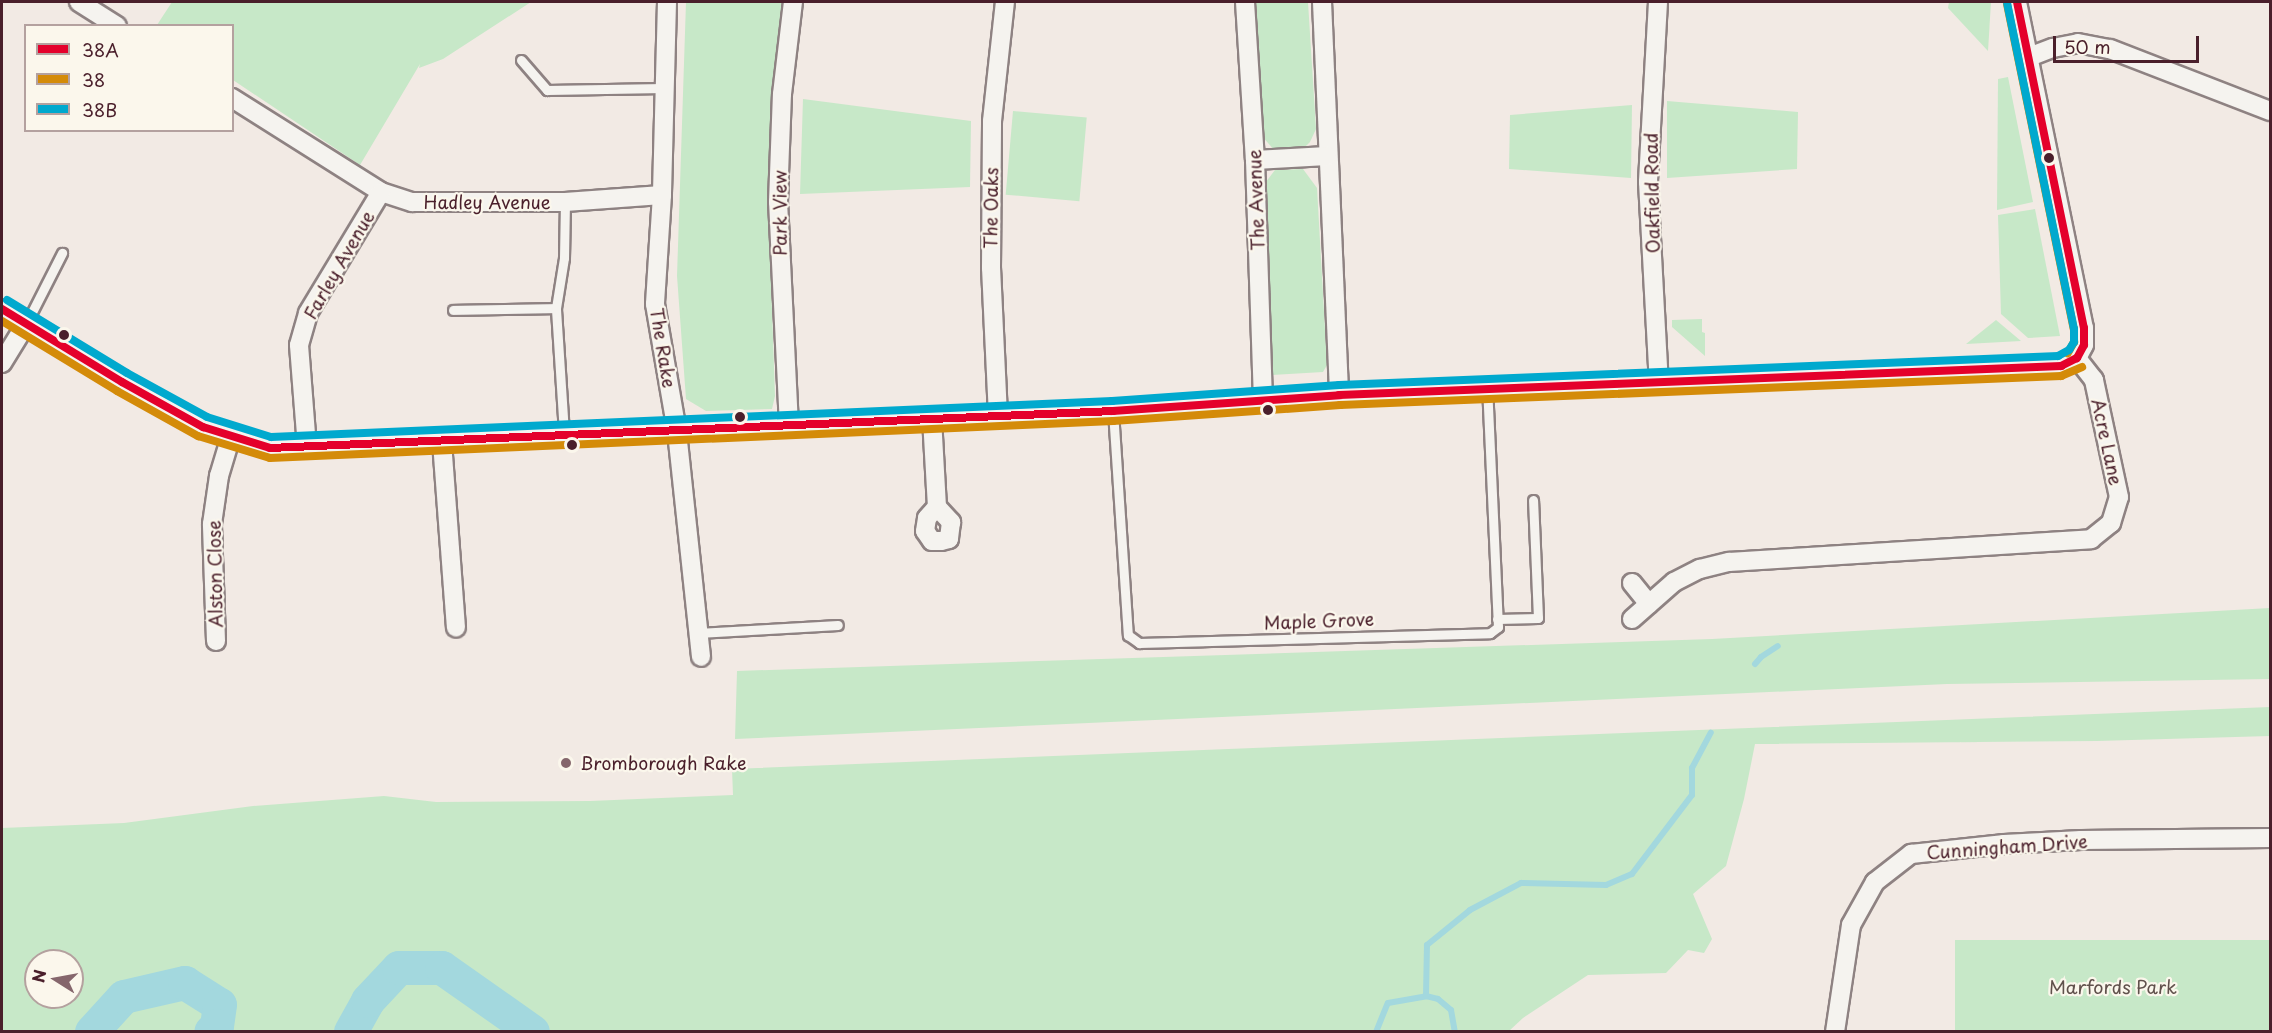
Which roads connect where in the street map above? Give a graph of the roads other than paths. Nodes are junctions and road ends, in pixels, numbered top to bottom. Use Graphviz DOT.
graph roads {
  1 [pos="79,2"];
  2 [pos="667,2"];
  3 [pos="793,2"];
  4 [pos="1005,2"];
  5 [pos="1245,2"];
  6 [pos="1322,2"];
  7 [pos="1658,2"];
  8 [pos="2017,2"];
  9 [pos="114,24"];
  10 [pos="2029,57"];
  11 [pos="521,60"];
  12 [pos="664,88"];
  13 [pos="234,99"];
  14 [pos="2271,111"];
  15 [pos="1328,156"];
  16 [pos="1255,160"];
  17 [pos="381,192"];
  18 [pos="662,195"];
  19 [pos="565,202"];
  20 [pos="62,253"];
  21 [pos="556,308"];
  22 [pos="2,309"];
  23 [pos="453,310"];
  24 [pos="26,324"];
  25 [pos="2077,358"];
  26 [pos="2,363"];
  27 [pos="1659,384"];
  28 [pos="1487,389"];
  29 [pos="1339,395"];
  30 [pos="1263,398"];
  31 [pos="1113,411"];
  32 [pos="998,416"];
  33 [pos="932,418"];
  34 [pos="789,426"];
  35 [pos="676,432"];
  36 [pos="564,433"];
  37 [pos="231,436"];
  38 [pos="442,442"];
  39 [pos="307,447"];
  40 [pos="1533,500"];
  41 [pos="937,507"];
  42 [pos="1632,583"];
  43 [pos="1649,604"];
  44 [pos="1497,619"];
  45 [pos="1632,619"];
  46 [pos="838,625"];
  47 [pos="456,627"];
  48 [pos="698,633"];
  49 [pos="216,641"];
  50 [pos="701,657"];
  51 [pos="2271,838"];
  52 [pos="1835,1032"];
  1 -- 9 [label="street"];
  2 -- 12 [label="street, The Rake"];
  3 -- 34 [label="street, Park View"];
  4 -- 32 [label="street, The Oaks"];
  5 -- 16 [label="street, The Avenue"];
  6 -- 15 [label="street"];
  7 -- 27 [label="street, Oakfield Road"];
  8 -- 10 [label="street"];
  10 -- 14 [label="street"];
  10 -- 25 [label="street"];
  11 -- 12 [label="lane"];
  12 -- 18 [label="street, The Rake"];
  13 -- 17 [label="street, Hadley Avenue"];
  15 -- 16 [label="street"];
  15 -- 29 [label="street"];
  16 -- 30 [label="street, The Avenue"];
  17 -- 19 [label="street, Hadley Avenue"];
  17 -- 39 [label="street, Farley Avenue"];
  18 -- 19 [label="street, Hadley Avenue"];
  18 -- 35 [label="street, The Rake"];
  19 -- 21 [label="lane"];
  20 -- 24 [label="lane"];
  21 -- 23 [label="lane"];
  21 -- 36 [label="lane"];
  22 -- 24 [label="street"];
  24 -- 26 [label="street"];
  24 -- 37 [label="street"];
  25 -- 27 [label="street"];
  25 -- 43 [label="street, Acre Lane"];
  27 -- 28 [label="street"];
  28 -- 29 [label="street"];
  28 -- 44 [label="lane"];
  29 -- 30 [label="street"];
  30 -- 31 [label="street"];
  31 -- 32 [label="street"];
  31 -- 44 [label="lane, Maple Grove"];
  32 -- 33 [label="street"];
  33 -- 34 [label="street"];
  33 -- 41 [label="street"];
  34 -- 35 [label="street"];
  35 -- 36 [label="street"];
  35 -- 48 [label="street, The Rake"];
  36 -- 38 [label="street"];
  37 -- 39 [label="street"];
  37 -- 49 [label="street, Alston Close"];
  38 -- 39 [label="street"];
  38 -- 47 [label="street"];
  40 -- 44 [label="lane"];
  42 -- 43 [label="street"];
  43 -- 45 [label="street, Acre Lane"];
  46 -- 48 [label="lane"];
  48 -- 50 [label="street, The Rake"];
  51 -- 52 [label="street, Cunningham Drive"];
}
